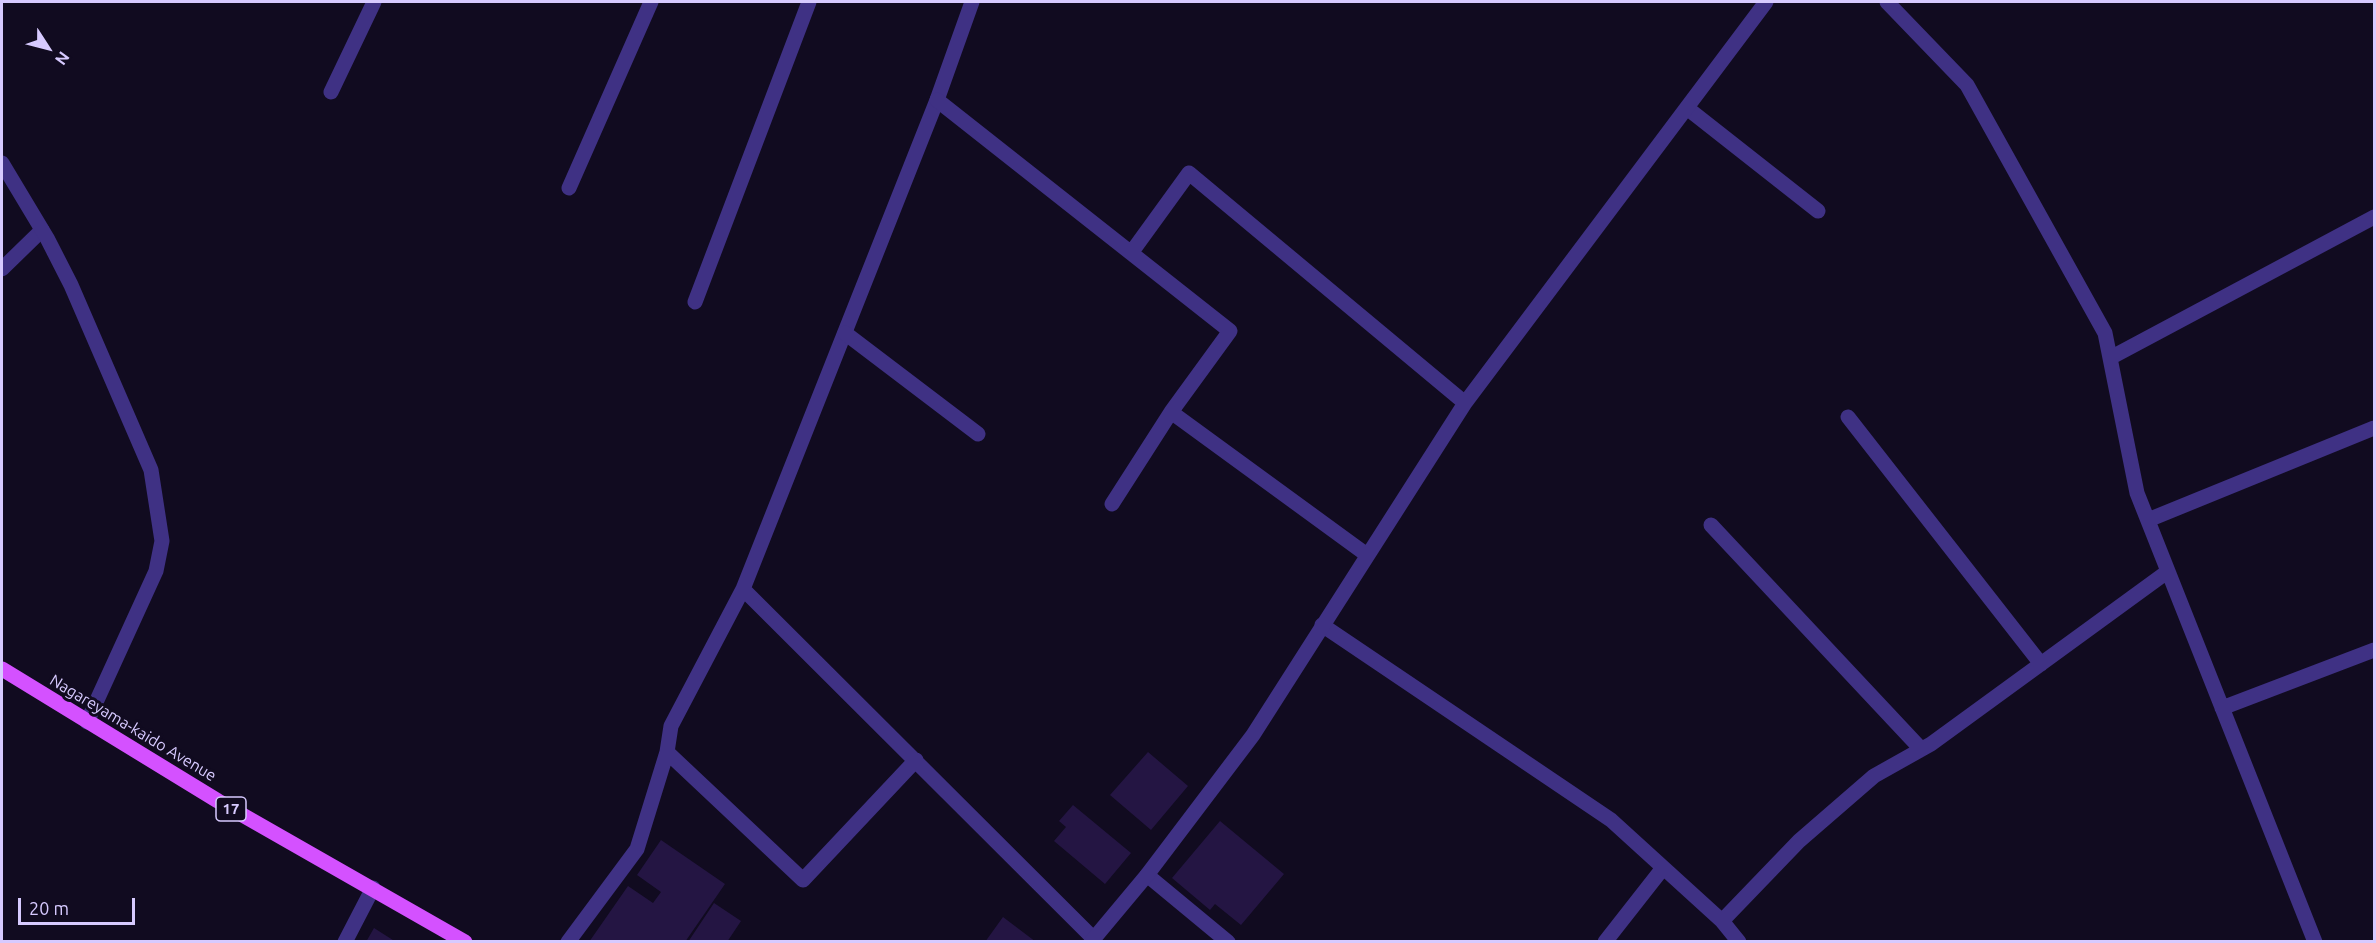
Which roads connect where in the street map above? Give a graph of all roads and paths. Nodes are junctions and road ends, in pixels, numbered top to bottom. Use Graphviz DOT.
graph roads {
  1 [pos="374,2"];
  2 [pos="651,2"];
  3 [pos="809,2"];
  4 [pos="972,2"];
  5 [pos="1767,2"];
  6 [pos="1887,2"];
  7 [pos="331,92"];
  8 [pos="937,100"];
  9 [pos="1687,108"];
  10 [pos="2,163"];
  11 [pos="569,188"];
  12 [pos="1818,211"];
  13 [pos="2374,217"];
  14 [pos="42,230"];
  15 [pos="1131,253"];
  16 [pos="2,269"];
  17 [pos="695,302"];
  18 [pos="845,333"];
  19 [pos="2110,358"];
  20 [pos="1465,403"];
  21 [pos="1171,412"];
  22 [pos="1848,417"];
  23 [pos="2374,428"];
  24 [pos="978,434"];
  25 [pos="1112,504"];
  26 [pos="2148,520"];
  27 [pos="1711,525"];
  28 [pos="1367,555"];
  29 [pos="2167,572"];
  30 [pos="743,589"];
  31 [pos="1322,625"];
  32 [pos="2374,650"];
  33 [pos="2041,664"];
  34 [pos="2,669"];
  35 [pos="2222,708"];
  36 [pos="87,722"];
  37 [pos="1921,749"];
  38 [pos="667,752"];
  39 [pos="916,760"];
  40 [pos="1663,868"];
  41 [pos="1147,875"];
  42 [pos="373,888"];
  43 [pos="1722,921"];
  44 [pos="1092,940"];
  45 [pos="345,942"];
  46 [pos="465,942"];
  47 [pos="568,942"];
  48 [pos="1228,942"];
  49 [pos="1605,942"];
  50 [pos="1739,942"];
  51 [pos="2315,942"];
  1 -- 7 [label="street"];
  2 -- 11 [label="street"];
  3 -- 17 [label="street"];
  4 -- 8 [label="street"];
  5 -- 9 [label="street"];
  6 -- 19 [label="street"];
  8 -- 15 [label="street"];
  8 -- 18 [label="street"];
  9 -- 12 [label="street"];
  9 -- 20 [label="street"];
  10 -- 14 [label="street"];
  13 -- 19 [label="street"];
  14 -- 16 [label="street"];
  14 -- 36 [label="street"];
  15 -- 20 [label="street"];
  15 -- 21 [label="street"];
  18 -- 24 [label="street"];
  18 -- 30 [label="street"];
  19 -- 26 [label="street"];
  20 -- 28 [label="street"];
  21 -- 25 [label="street"];
  21 -- 28 [label="street"];
  22 -- 33 [label="street"];
  23 -- 26 [label="street"];
  26 -- 29 [label="street"];
  27 -- 37 [label="street"];
  28 -- 31 [label="street"];
  29 -- 33 [label="street"];
  29 -- 35 [label="street"];
  30 -- 38 [label="street"];
  30 -- 39 [label="street"];
  31 -- 40 [label="street"];
  31 -- 41 [label="street"];
  32 -- 35 [label="street"];
  33 -- 37 [label="street"];
  34 -- 36 [label="main road, Nagareyama-kaido Avenue / 17"];
  35 -- 51 [label="street"];
  36 -- 42 [label="main road, Nagareyama-kaido Avenue / 17"];
  37 -- 43 [label="street"];
  38 -- 39 [label="street"];
  38 -- 47 [label="street"];
  39 -- 44 [label="street"];
  40 -- 43 [label="street"];
  40 -- 49 [label="street"];
  41 -- 44 [label="street"];
  41 -- 48 [label="street"];
  42 -- 45 [label="street"];
  42 -- 46 [label="main road, Nagareyama-kaido Avenue / 17"];
  43 -- 50 [label="street"];
}
